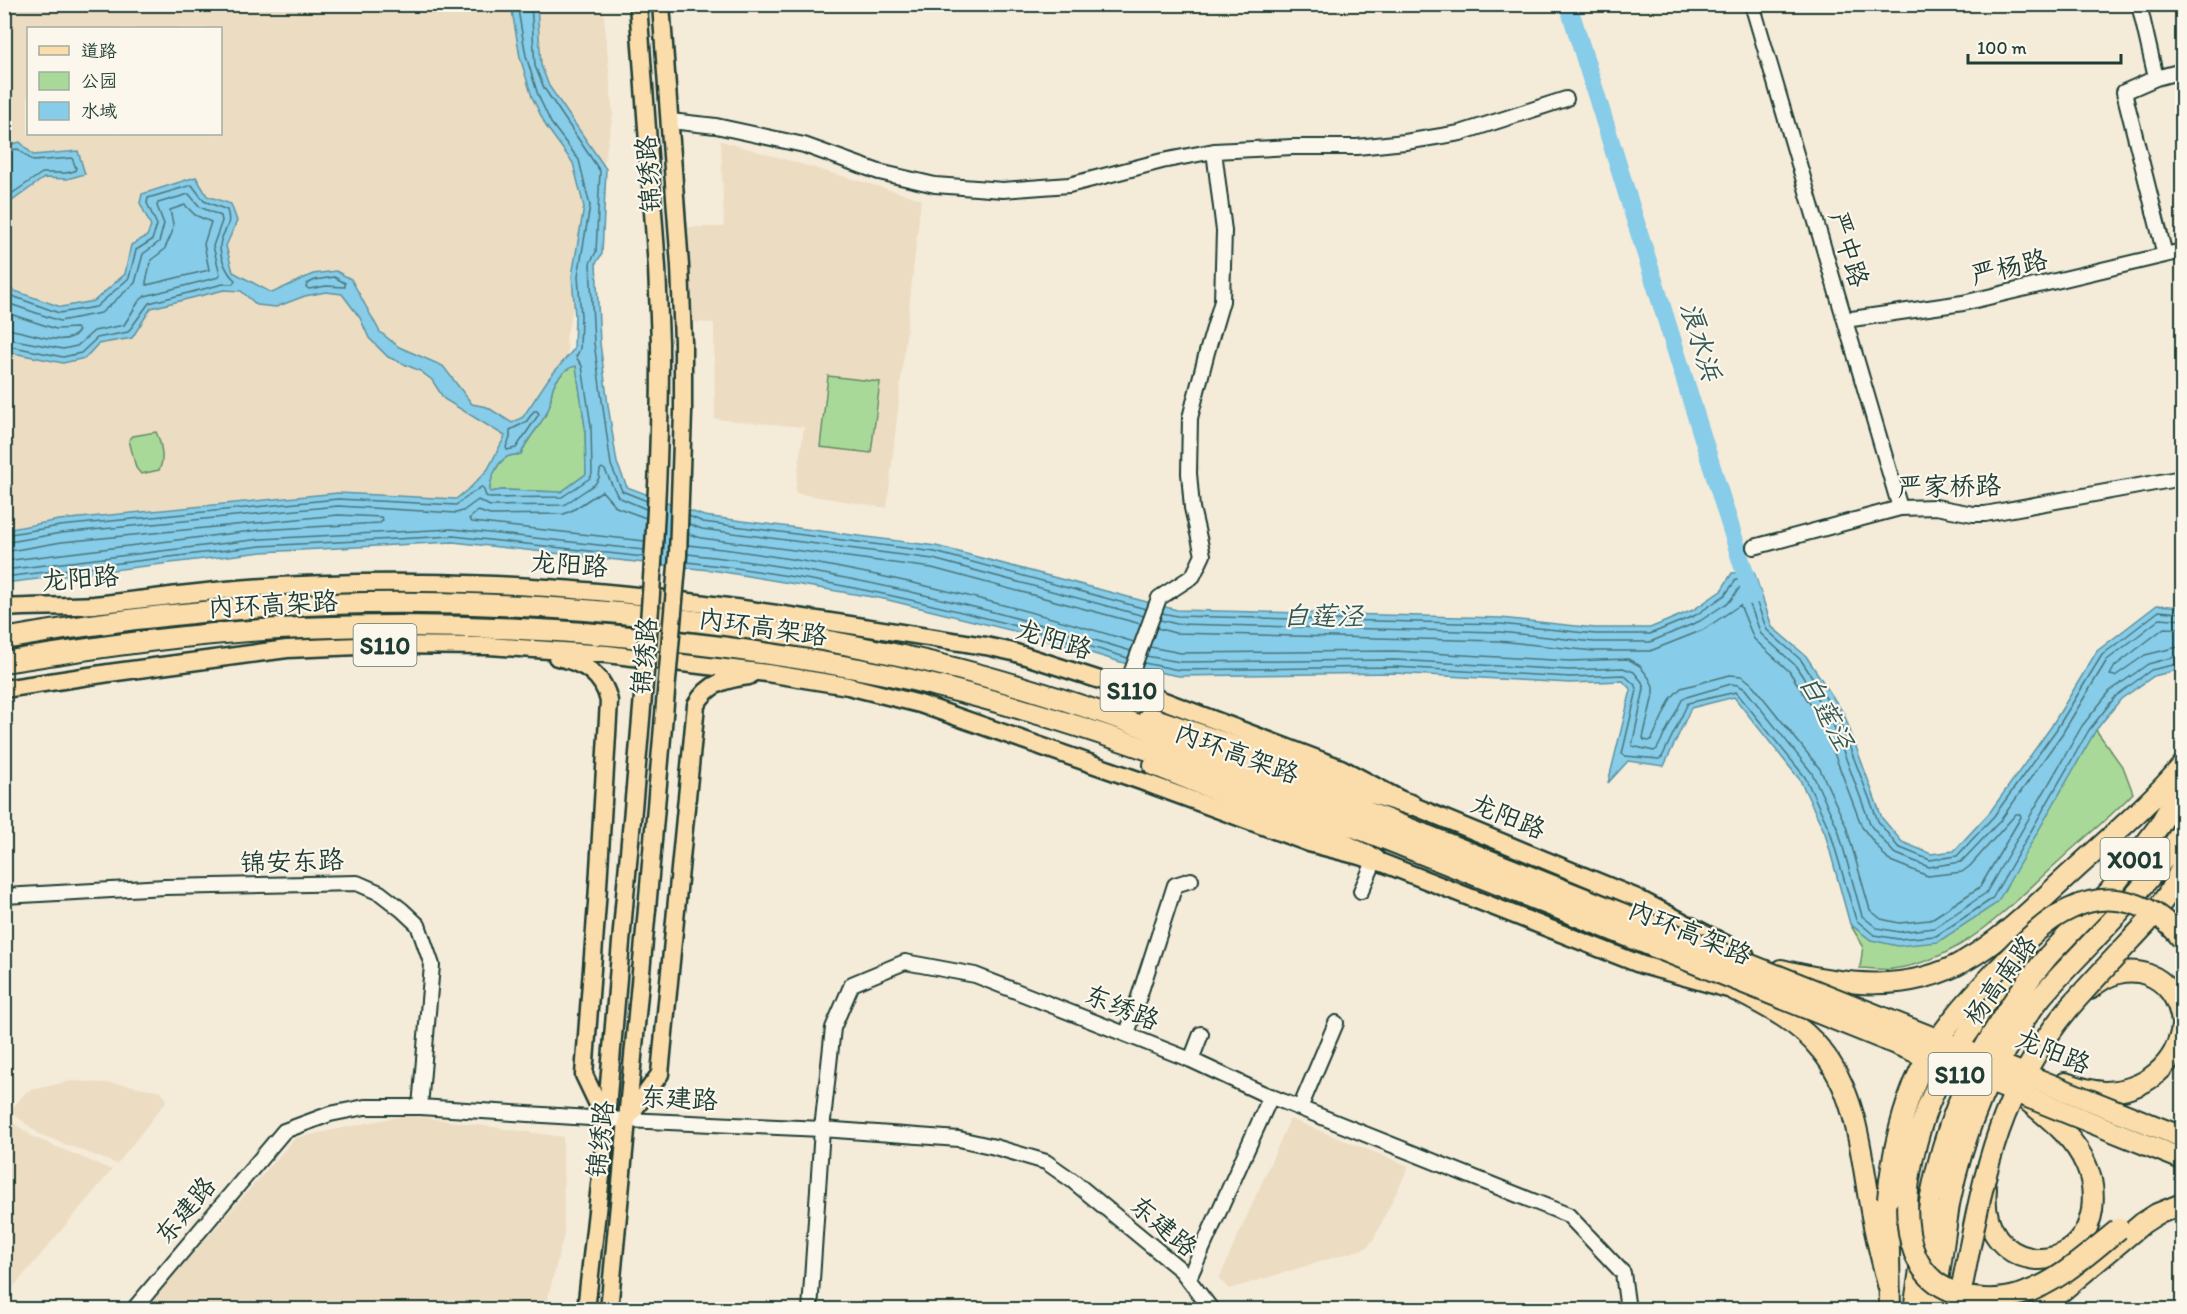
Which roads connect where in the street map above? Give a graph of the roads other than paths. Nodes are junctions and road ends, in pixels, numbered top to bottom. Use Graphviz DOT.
graph roads {
  1 [pos="638,4"];
  2 [pos="661,4"];
  3 [pos="1752,4"];
  4 [pos="2139,4"];
  5 [pos="2182,71"];
  6 [pos="2156,78"];
  7 [pos="1566,99"];
  8 [pos="669,121"];
  9 [pos="1214,151"];
  10 [pos="2182,251"];
  11 [pos="2165,255"];
  12 [pos="1845,320"];
  13 [pos="2182,478"];
  14 [pos="1900,508"];
  15 [pos="1754,547"];
  16 [pos="4,608"];
  17 [pos="239,632"];
  18 [pos="4,637"];
  19 [pos="463,645"];
  20 [pos="4,662"];
  21 [pos="1132,671"];
  22 [pos="767,673"];
  23 [pos="4,674"];
  24 [pos="986,677"];
  25 [pos="4,689"];
  26 [pos="982,697"];
  27 [pos="2182,766"];
  28 [pos="2182,786"];
  29 [pos="1411,805"];
  30 [pos="1391,831"];
  31 [pos="2182,831"];
  32 [pos="1375,860"];
  33 [pos="2182,867"];
  34 [pos="1191,880"];
  35 [pos="1361,891"];
  36 [pos="4,896"];
  37 [pos="2182,939"];
  38 [pos="2048,956"];
  39 [pos="1780,970"];
  40 [pos="1735,990"];
  41 [pos="2068,1009"];
  42 [pos="1336,1023"];
  43 [pos="2182,1024"];
  44 [pos="1127,1034"];
  45 [pos="1201,1034"];
  46 [pos="1191,1060"];
  47 [pos="2056,1080"];
  48 [pos="1271,1096"];
  49 [pos="2028,1101"];
  50 [pos="420,1107"];
  51 [pos="1300,1108"];
  52 [pos="605,1119"];
  53 [pos="627,1119"];
  54 [pos="822,1129"];
  55 [pos="2182,1130"];
  56 [pos="2182,1137"];
  57 [pos="2182,1159"];
  58 [pos="1989,1164"];
  59 [pos="2182,1164"];
  60 [pos="2182,1202"];
  61 [pos="2122,1233"];
  62 [pos="1189,1278"];
  63 [pos="1890,1301"];
  64 [pos="133,1310"];
  65 [pos="586,1310"];
  66 [pos="609,1310"];
  67 [pos="810,1310"];
  68 [pos="1212,1310"];
  69 [pos="1628,1310"];
  70 [pos="1914,1310"];
  71 [pos="1934,1310"];
  72 [pos="1957,1310"];
  73 [pos="2039,1310"];
  1 -- 52 [label="main road, 锦绣路, bridge"];
  2 -- 8 [label="main road, 锦绣路"];
  3 -- 12 [label="street, 严中路"];
  4 -- 6 [label="street"];
  5 -- 6 [label="street"];
  6 -- 11 [label="street"];
  7 -- 9 [label="street"];
  8 -- 9 [label="street"];
  8 -- 53 [label="main road, 锦绣路, bridge"];
  9 -- 21 [label="street"];
  10 -- 11 [label="street, 严杨路"];
  11 -- 12 [label="street, 严杨路"];
  12 -- 14 [label="street, 严中路"];
  13 -- 14 [label="street, 严家桥路"];
  14 -- 15 [label="street, 严家桥路"];
  16 -- 29 [label="main road, 龙阳路 / S110"];
  17 -- 20 [label="highway, 内环高架路"];
  17 -- 23 [label="highway"];
  17 -- 26 [label="highway, 内环高架路"];
  18 -- 24 [label="highway, 内环高架路"];
  19 -- 22 [label="main road, S110"];
  19 -- 25 [label="main road, S110"];
  19 -- 52 [label="main road"];
  22 -- 32 [label="main road, S110"];
  22 -- 53 [label="main road"];
  24 -- 29 [label="highway"];
  24 -- 30 [label="highway, 内环高架路"];
  26 -- 30 [label="highway, 内环高架路"];
  26 -- 32 [label="highway"];
  27 -- 39 [label="highway"];
  28 -- 38 [label="highway, 杨高南路 / X001"];
  29 -- 39 [label="main road, 龙阳路 / S110"];
  30 -- 56 [label="highway, 内环高架路, bridge"];
  30 -- 57 [label="highway, 内环高架路, bridge"];
  31 -- 71 [label="highway, 杨高南路 / X001, bridge"];
  32 -- 35 [label="street"];
  32 -- 40 [label="main road, S110"];
  33 -- 41 [label="highway, bridge"];
  34 -- 44 [label="street"];
  36 -- 50 [label="street, 锦安东路"];
  37 -- 63 [label="highway, bridge"];
  38 -- 61 [label="highway, bridge"];
  38 -- 70 [label="highway, 杨高南路 / X001, bridge"];
  39 -- 47 [label="main road, 龙阳路 / S110"];
  40 -- 49 [label="main road, S110"];
  40 -- 63 [label="highway"];
  41 -- 43 [label="highway, bridge"];
  41 -- 58 [label="highway, bridge"];
  42 -- 51 [label="street"];
  43 -- 47 [label="highway"];
  44 -- 46 [label="street, 东绣路"];
  44 -- 54 [label="street, 东绣路"];
  45 -- 46 [label="street"];
  46 -- 48 [label="street, 东绣路"];
  47 -- 55 [label="main road, 龙阳路 / S110"];
  48 -- 51 [label="street, 东绣路"];
  48 -- 62 [label="street"];
  49 -- 58 [label="highway, bridge"];
  49 -- 59 [label="main road, S110"];
  50 -- 52 [label="street, 东建路"];
  50 -- 64 [label="street, 东建路"];
  51 -- 69 [label="street, 东绣路"];
  52 -- 53 [label="street, 东建路"];
  52 -- 65 [label="main road, 锦绣路"];
  53 -- 54 [label="street, 东建路"];
  53 -- 66 [label="main road, 锦绣路"];
  54 -- 62 [label="street, 东建路"];
  54 -- 67 [label="street, 东绣路"];
  58 -- 72 [label="highway, bridge"];
  60 -- 61 [label="highway"];
  61 -- 73 [label="highway"];
  62 -- 68 [label="street, 东建路"];
}
